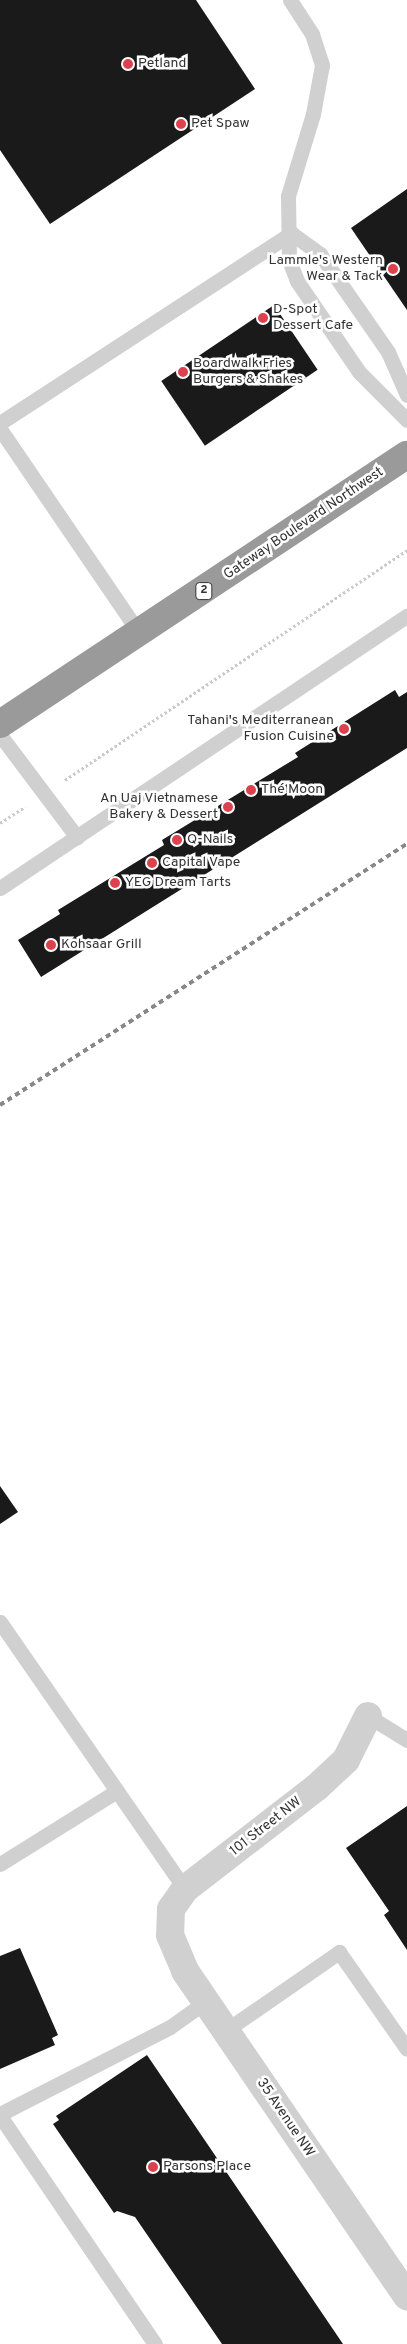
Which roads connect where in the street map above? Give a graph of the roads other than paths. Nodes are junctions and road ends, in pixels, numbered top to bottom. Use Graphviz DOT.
graph roads {
  1 [pos="290,0"];
  2 [pos="291,232"];
  3 [pos="407,394"];
  4 [pos="407,420"];
  5 [pos="0,423"];
  6 [pos="0,429"];
  7 [pos="407,456"];
  8 [pos="407,616"];
  9 [pos="140,634"];
  10 [pos="0,724"];
  11 [pos="0,735"];
  12 [pos="77,837"];
  13 [pos="0,888"];
  14 [pos="0,1622"];
  15 [pos="368,1716"];
  16 [pos="407,1740"];
  17 [pos="117,1791"];
  18 [pos="0,1864"];
  19 [pos="185,1889"];
  20 [pos="170,1935"];
  21 [pos="206,2002"];
  22 [pos="225,2031"];
  23 [pos="407,2049"];
  24 [pos="0,2115"];
  25 [pos="407,2297"];
  26 [pos="155,2344"];
  1 -- 2 [label="lane"];
  2 -- 3 [label="lane"];
  2 -- 4 [label="lane"];
  2 -- 5 [label="lane"];
  6 -- 9 [label="lane"];
  7 -- 9 [label="highway, Gateway Boulevard Northwest / 2"];
  8 -- 12 [label="lane"];
  9 -- 10 [label="highway, Gateway Boulevard Northwest / 2"];
  11 -- 12 [label="lane"];
  12 -- 13 [label="lane"];
  14 -- 17 [label="lane"];
  15 -- 16 [label="lane"];
  15 -- 19 [label="street, 101 Street NW"];
  17 -- 18 [label="lane"];
  17 -- 19 [label="lane"];
  19 -- 20 [label="street, 101 Street NW"];
  20 -- 21 [label="street, 35 Avenue NW"];
  21 -- 22 [label="street, 35 Avenue NW"];
  21 -- 24 [label="lane"];
  22 -- 23 [label="lane"];
  22 -- 25 [label="street, 35 Avenue NW"];
  24 -- 26 [label="lane"];
}
